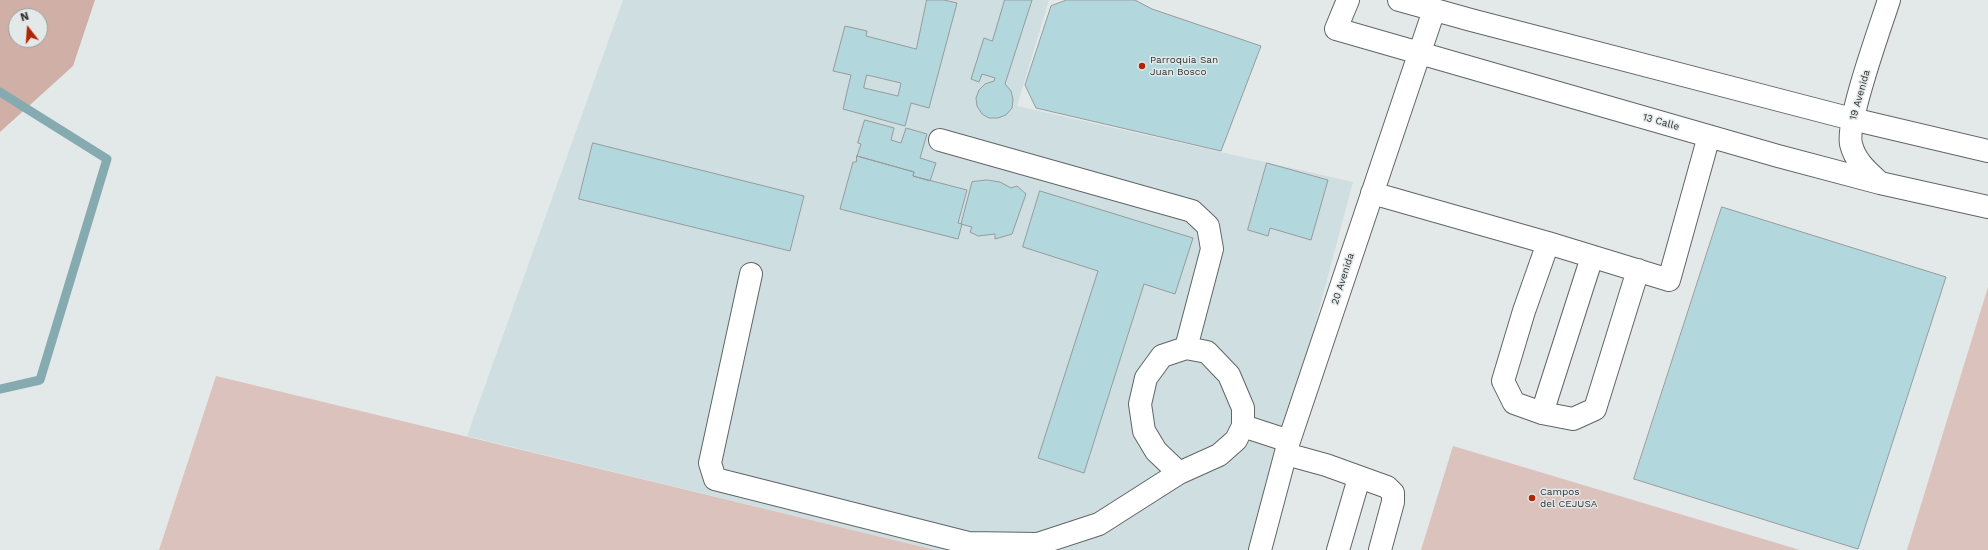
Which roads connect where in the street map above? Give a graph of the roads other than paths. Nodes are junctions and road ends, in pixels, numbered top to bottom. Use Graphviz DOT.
graph roads {
  1 [pos="1348,0"];
  2 [pos="1399,0"];
  3 [pos="1889,0"];
  4 [pos="1434,10"];
  5 [pos="1420,53"];
  6 [pos="1852,119"];
  7 [pos="1709,136"];
  8 [pos="940,140"];
  9 [pos="1988,151"];
  10 [pos="1880,183"];
  11 [pos="1372,193"];
  12 [pos="1988,207"];
  13 [pos="1548,243"];
  14 [pos="1592,257"];
  15 [pos="1638,270"];
  16 [pos="751,274"];
  17 [pos="1186,348"];
  18 [pos="1542,413"];
  19 [pos="1242,426"];
  20 [pos="1287,447"];
  21 [pos="1179,474"];
  22 [pos="1359,478"];
  23 [pos="1260,550"];
  24 [pos="1338,550"];
  25 [pos="1380,550"];
  1 -- 5 [label="street, 13 Calle"];
  2 -- 4 [label="street"];
  3 -- 6 [label="street, 19 Avenida"];
  4 -- 5 [label="street, 20 Avenida"];
  4 -- 6 [label="street"];
  5 -- 7 [label="street, 13 Calle"];
  5 -- 11 [label="street, 20 Avenida"];
  6 -- 9 [label="street"];
  6 -- 10 [label="street, 19 Avenida"];
  7 -- 10 [label="street, 13 Calle"];
  7 -- 15 [label="street"];
  8 -- 17 [label="street"];
  10 -- 12 [label="street, 13 Calle"];
  11 -- 13 [label="street"];
  11 -- 20 [label="street, 20 Avenida"];
  13 -- 14 [label="street"];
  13 -- 18 [label="street"];
  14 -- 15 [label="street"];
  14 -- 18 [label="street"];
  15 -- 18 [label="street"];
  16 -- 21 [label="street"];
  17 -- 19 [label="street"];
  17 -- 21 [label="street"];
  19 -- 20 [label="street"];
  19 -- 21 [label="street"];
  20 -- 22 [label="street"];
  20 -- 23 [label="street, 20 Avenida"];
  22 -- 24 [label="street"];
  22 -- 25 [label="street"];
}
